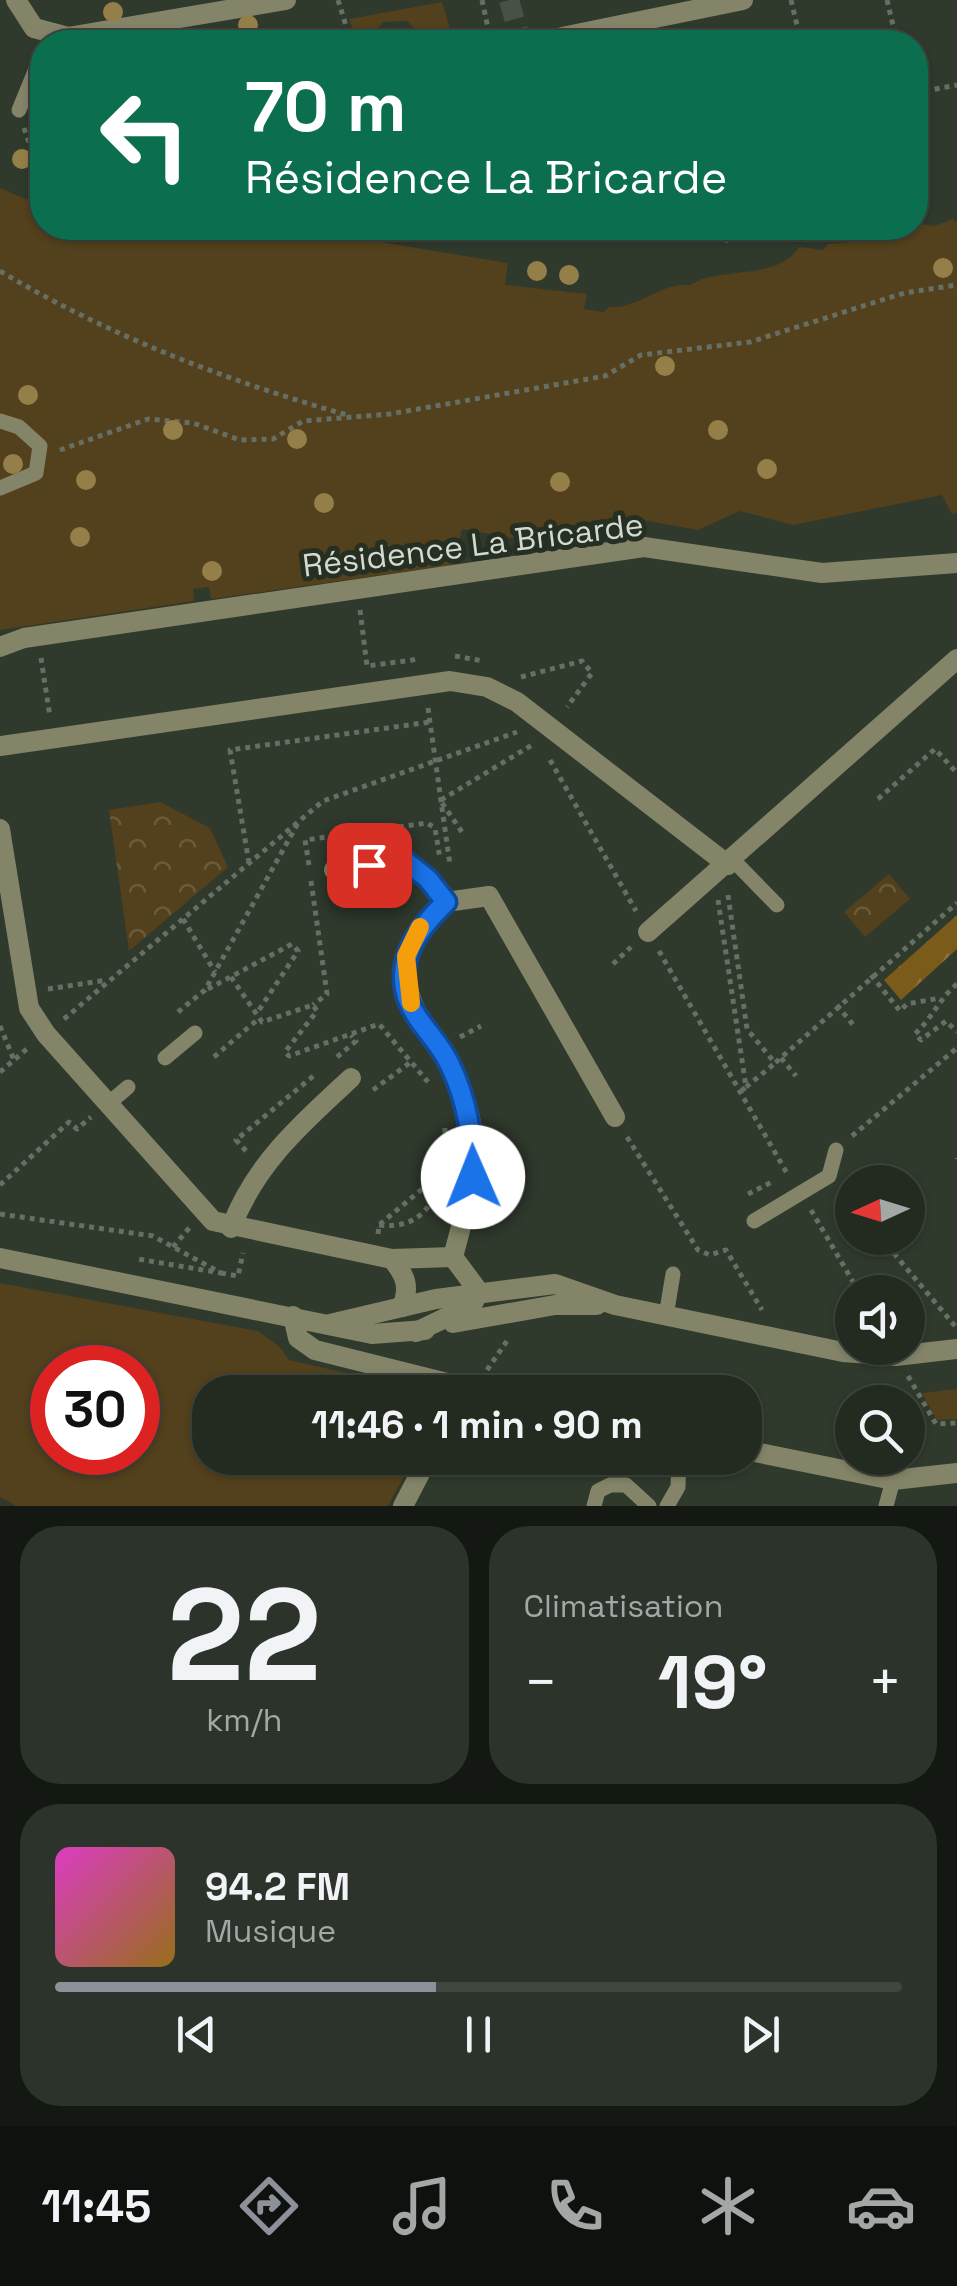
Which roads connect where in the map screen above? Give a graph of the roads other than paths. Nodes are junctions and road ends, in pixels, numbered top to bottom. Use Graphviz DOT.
graph roads {
  1 [pos="16,0"];
  2 [pos="286,0"];
  3 [pos="744,0"];
  4 [pos="36,30"];
  5 [pos="111,30"];
  6 [pos="596,30"];
  7 [pos="30,84"];
  8 [pos="19,110"];
  9 [pos="0,422"];
  10 [pos="0,488"];
  11 [pos="957,564"];
  12 [pos="0,647"];
  13 [pos="957,659"];
  14 [pos="0,746"];
  15 [pos="0,829"];
  16 [pos="730,862"];
  17 [pos="334,870"];
  18 [pos="446,902"];
  19 [pos="777,906"];
  20 [pos="648,932"];
  21 [pos="195,1034"];
  22 [pos="164,1058"];
  23 [pos="351,1078"];
  24 [pos="128,1087"];
  25 [pos="108,1104"];
  26 [pos="615,1117"];
  27 [pos="836,1150"];
  28 [pos="754,1221"];
  29 [pos="239,1229"];
  30 [pos="453,1257"];
  31 [pos="0,1258"];
  32 [pos="392,1260"];
  33 [pos="673,1274"];
  34 [pos="479,1292"];
  35 [pos="615,1306"];
  36 [pos="402,1307"];
  37 [pos="293,1316"];
  38 [pos="666,1316"];
  39 [pos="330,1324"];
  40 [pos="416,1332"];
  41 [pos="957,1349"];
  42 [pos="410,1375"];
  43 [pos="762,1453"];
  44 [pos="957,1473"];
  45 [pos="419,1475"];
  46 [pos="678,1475"];
  47 [pos="893,1480"];
  48 [pos="403,1506"];
  49 [pos="594,1506"];
  50 [pos="649,1506"];
  51 [pos="667,1506"];
  52 [pos="886,1506"];
  1 -- 4 [label="street"];
  2 -- 5 [label="street"];
  3 -- 6 [label="street"];
  7 -- 8 [label="lane"];
  9 -- 10 [label="lane"];
  11 -- 12 [label="street, Résidence La Bricarde"];
  13 -- 16 [label="street"];
  14 -- 16 [label="street"];
  15 -- 25 [label="street"];
  16 -- 19 [label="lane"];
  16 -- 20 [label="street"];
  17 -- 18 [label="street"];
  18 -- 26 [label="street"];
  18 -- 30 [label="street"];
  21 -- 22 [label="lane"];
  23 -- 29 [label="street"];
  24 -- 25 [label="lane"];
  25 -- 29 [label="street"];
  27 -- 28 [label="lane"];
  29 -- 32 [label="street"];
  30 -- 32 [label="street"];
  30 -- 34 [label="street"];
  31 -- 37 [label="street"];
  32 -- 36 [label="street"];
  33 -- 38 [label="lane"];
  34 -- 35 [label="street"];
  34 -- 36 [label="street"];
  34 -- 40 [label="street"];
  35 -- 38 [label="street"];
  35 -- 40 [label="street"];
  36 -- 39 [label="street"];
  37 -- 39 [label="street"];
  37 -- 42 [label="street"];
  38 -- 41 [label="street"];
  39 -- 40 [label="street"];
  43 -- 47 [label="street"];
  44 -- 47 [label="street"];
  45 -- 48 [label="street"];
  46 -- 51 [label="lane"];
  47 -- 52 [label="lane"];
  49 -- 50 [label="lane"];
}
